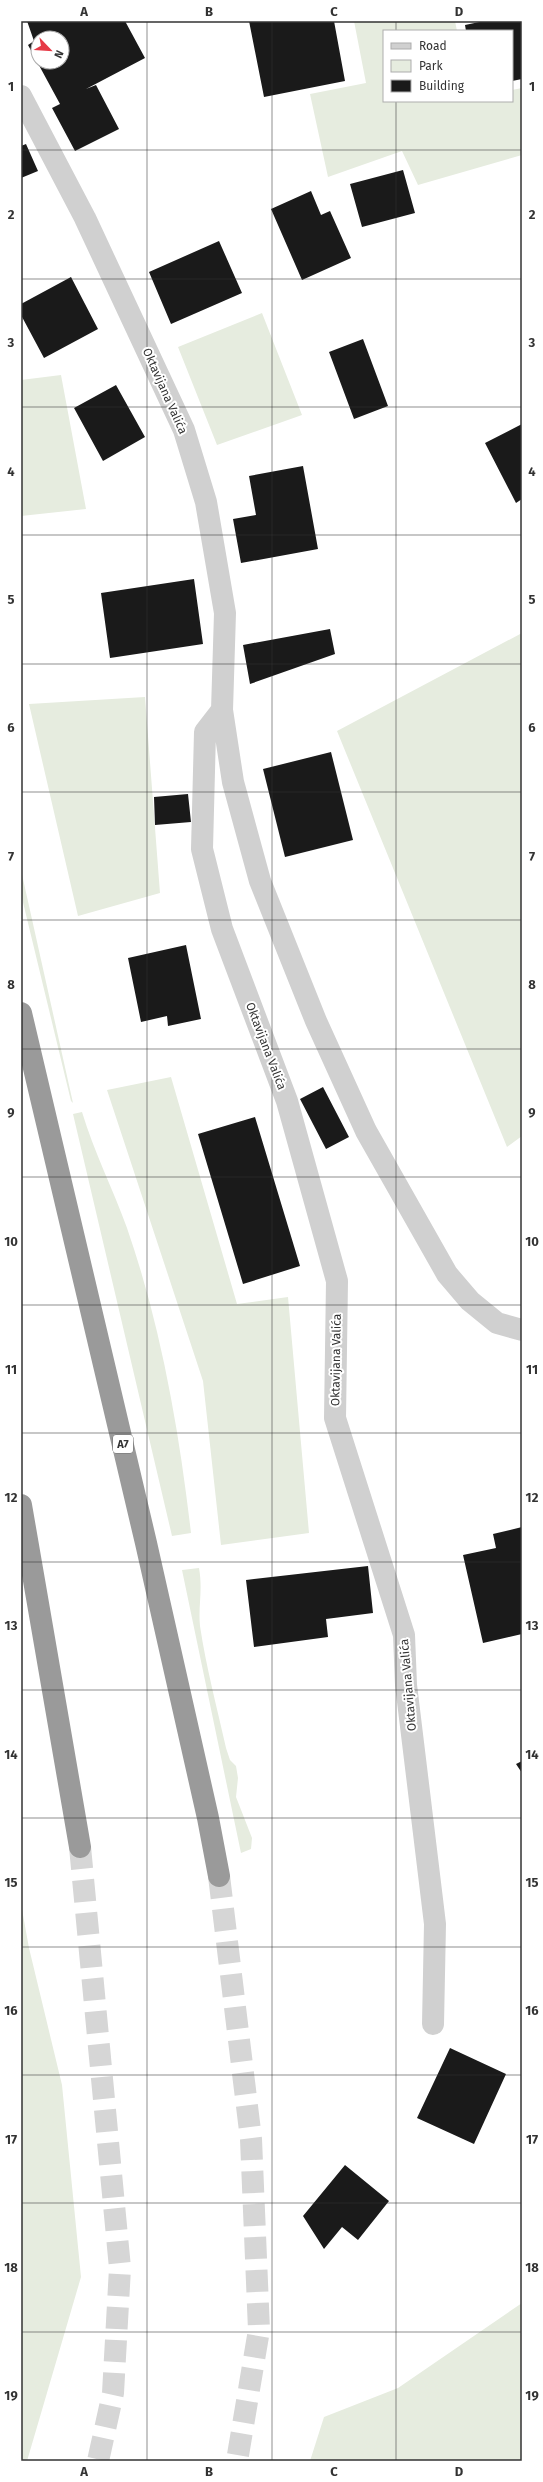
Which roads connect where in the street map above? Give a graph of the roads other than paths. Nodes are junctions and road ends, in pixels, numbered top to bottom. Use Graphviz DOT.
graph roads {
  1 [pos="21,96"];
  2 [pos="222,710"];
  3 [pos="21,1013"];
  4 [pos="522,1330"];
  5 [pos="21,1505"];
  6 [pos="80,1847"];
  7 [pos="219,1876"];
  8 [pos="433,2024"];
  1 -- 2 [label="street, Oktavijana Valića"];
  2 -- 4 [label="street, Oktavijana Valića"];
  2 -- 8 [label="street, Oktavijana Valića"];
  3 -- 7 [label="highway, A7"];
  5 -- 6 [label="highway"];
}
